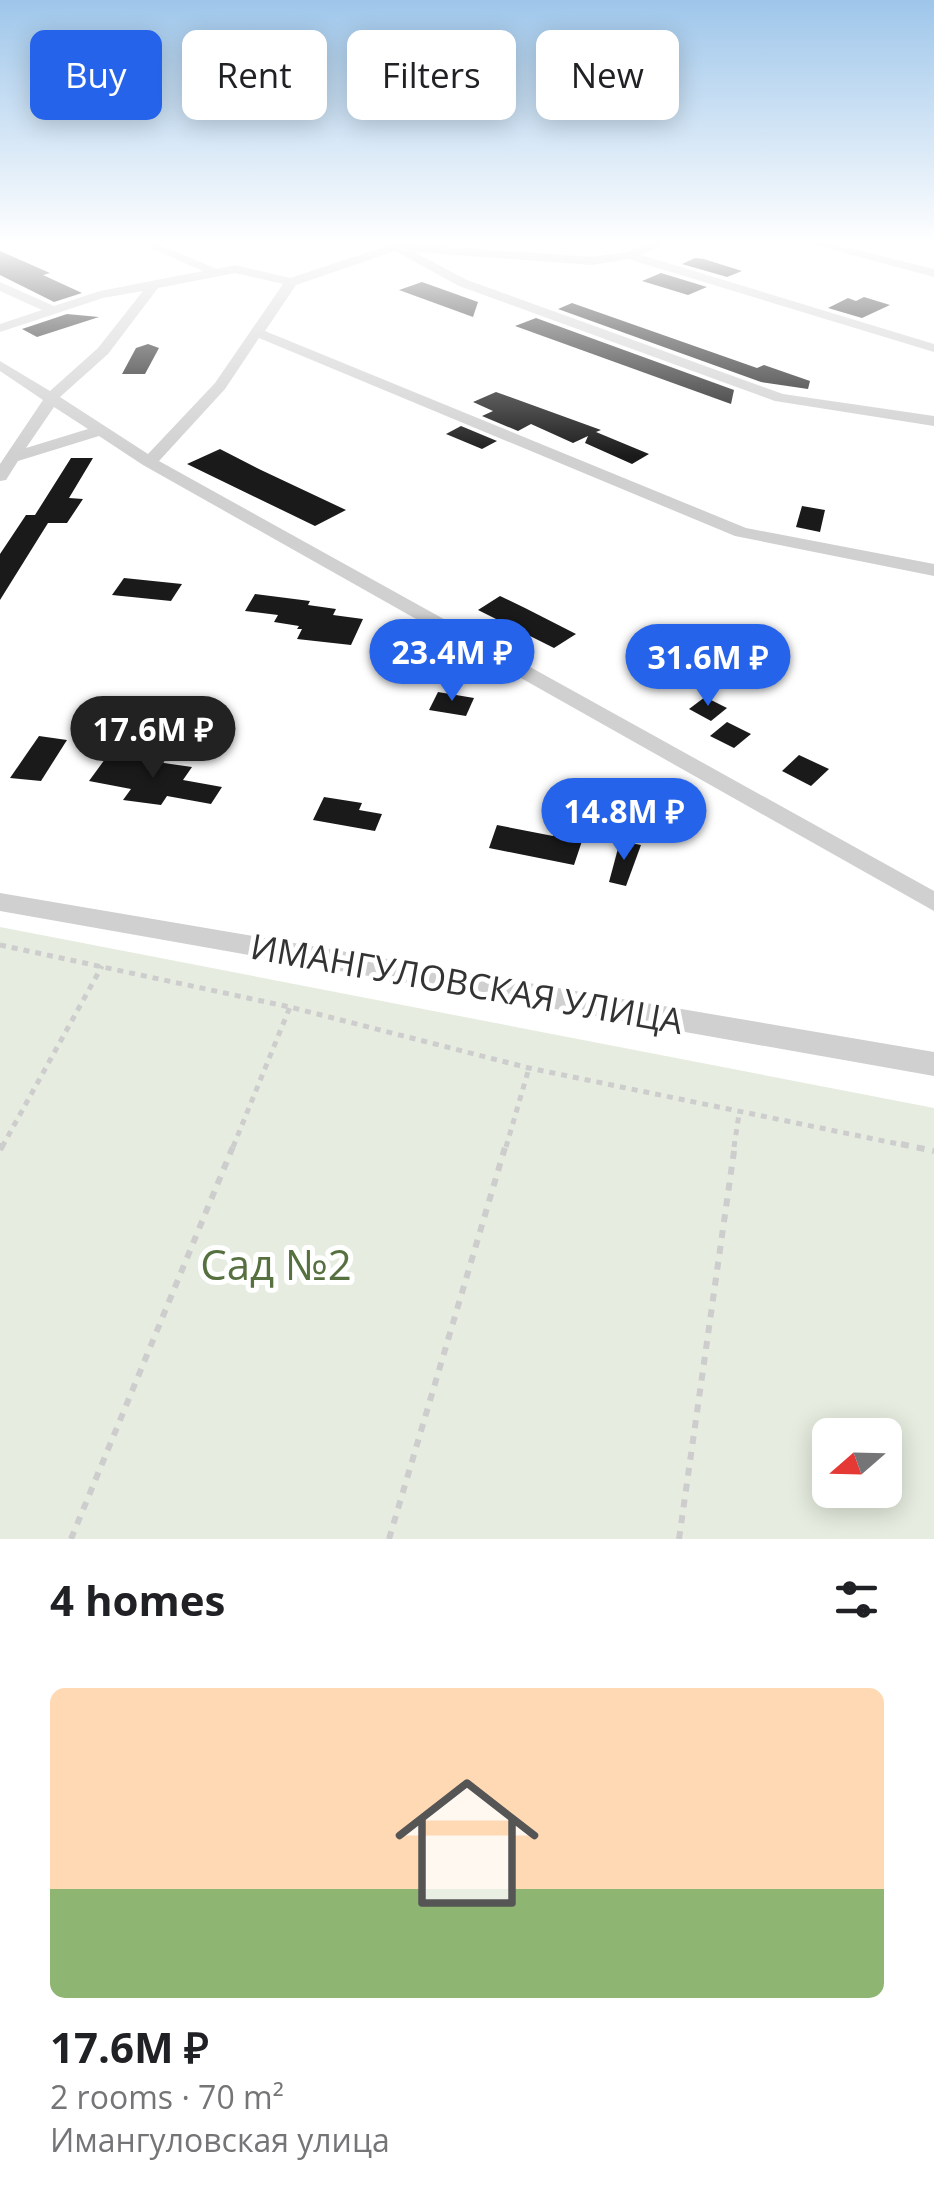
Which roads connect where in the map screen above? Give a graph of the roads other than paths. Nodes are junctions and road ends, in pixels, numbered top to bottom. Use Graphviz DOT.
graph roads {
  1 [pos="55,312"];
  2 [pos="133,312"];
  3 [pos="270,312"];
  4 [pos="542,312"];
  5 [pos="816,312"];
  6 [pos="0,328"];
  7 [pos="256,332"];
  8 [pos="934,348"];
  9 [pos="0,365"];
  10 [pos="54,396"];
  11 [pos="934,421"];
  12 [pos="103,430"];
  13 [pos="168,442"];
  14 [pos="124,445"];
  15 [pos="12,458"];
  16 [pos="149,462"];
  17 [pos="0,476"];
  18 [pos="934,570"];
  19 [pos="0,902"];
  20 [pos="934,902"];
  21 [pos="934,1064"];
  1 -- 6 [label="street"];
  2 -- 10 [label="street"];
  3 -- 7 [label="street"];
  4 -- 11 [label="street"];
  5 -- 8 [label="street"];
  7 -- 13 [label="street"];
  7 -- 18 [label="street"];
  9 -- 10 [label="street"];
  10 -- 12 [label="street"];
  10 -- 15 [label="street"];
  12 -- 14 [label="street"];
  12 -- 15 [label="street"];
  13 -- 14 [label="street"];
  13 -- 16 [label="street"];
  14 -- 16 [label="street"];
  15 -- 17 [label="street"];
  16 -- 20 [label="street"];
  19 -- 21 [label="street, ИМАНГУЛОВСКАЯ УЛИЦА"];
}
